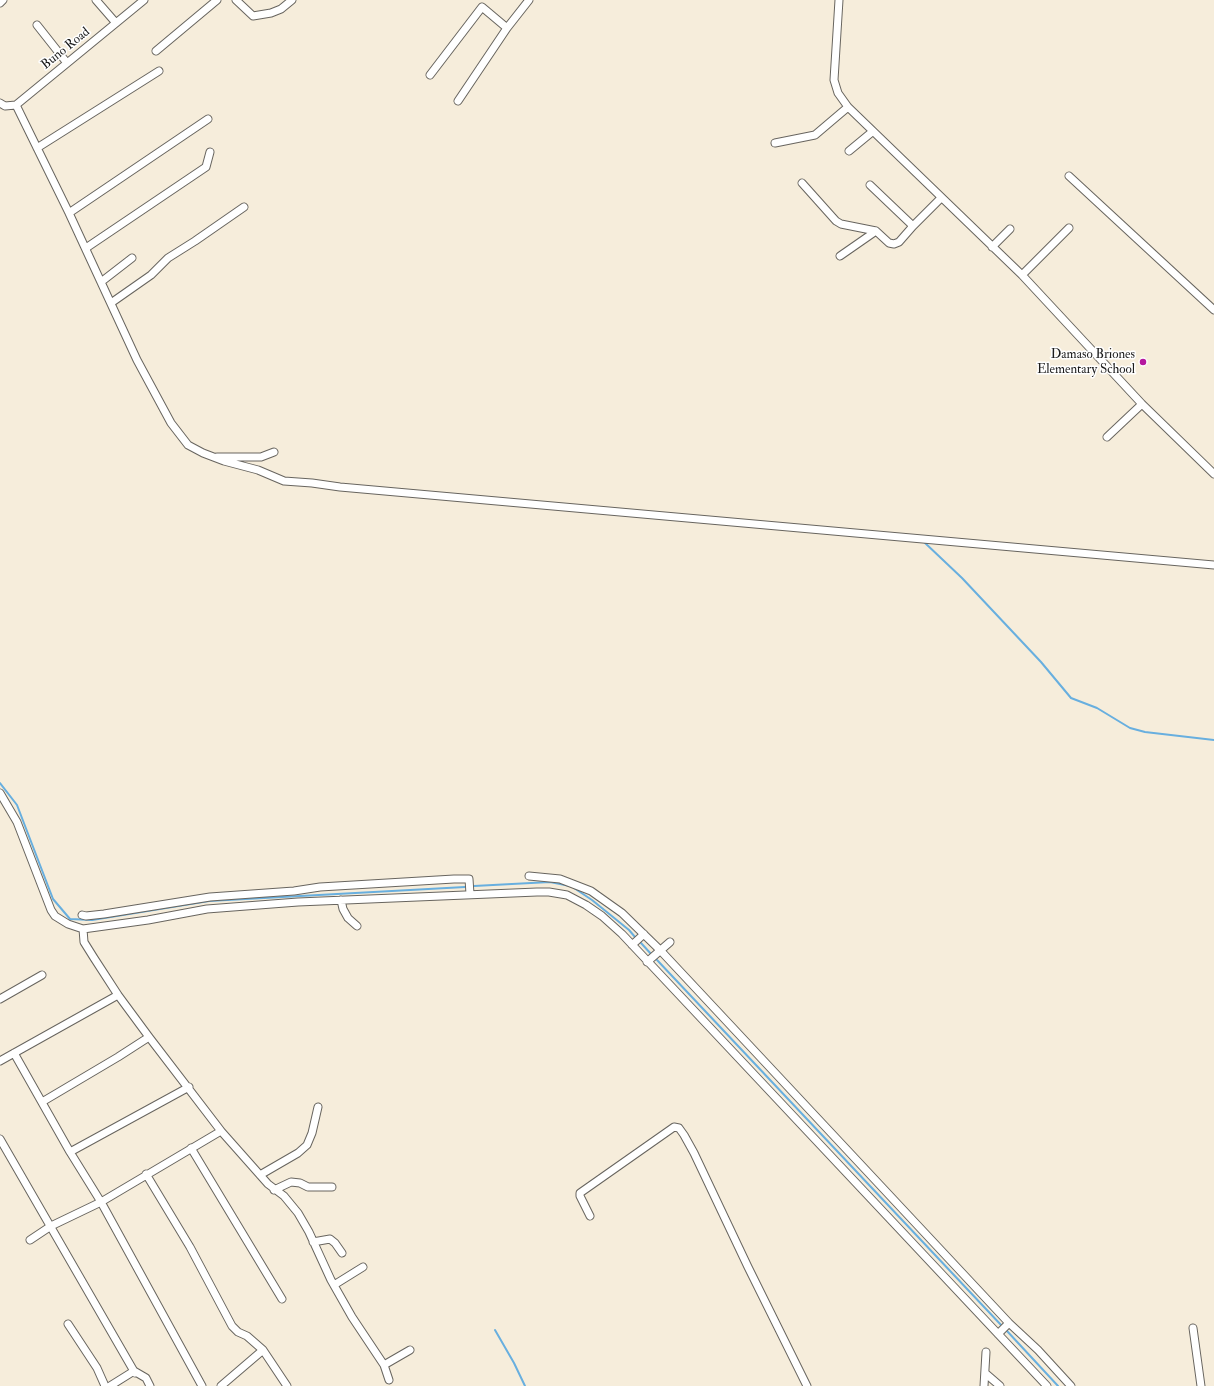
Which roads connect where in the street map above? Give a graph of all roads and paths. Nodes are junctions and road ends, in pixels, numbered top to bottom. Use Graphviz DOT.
graph roads {
  1 [pos="3,0"];
  2 [pos="96,0"];
  3 [pos="144,0"];
  4 [pos="217,0"];
  5 [pos="236,0"];
  6 [pos="292,0"];
  7 [pos="529,0"];
  8 [pos="839,0"];
  9 [pos="0,3"];
  10 [pos="116,23"];
  11 [pos="37,25"];
  12 [pos="507,28"];
  13 [pos="156,51"];
  14 [pos="67,63"];
  15 [pos="159,71"];
  16 [pos="430,75"];
  17 [pos="458,101"];
  18 [pos="0,103"];
  19 [pos="16,105"];
  20 [pos="848,107"];
  21 [pos="208,119"];
  22 [pos="872,132"];
  23 [pos="775,143"];
  24 [pos="37,148"];
  25 [pos="849,151"];
  26 [pos="210,152"];
  27 [pos="1069,176"];
  28 [pos="802,183"];
  29 [pos="870,185"];
  30 [pos="941,198"];
  31 [pos="244,206"];
  32 [pos="70,213"];
  33 [pos="913,226"];
  34 [pos="1069,228"];
  35 [pos="1010,229"];
  36 [pos="876,231"];
  37 [pos="992,247"];
  38 [pos="86,248"];
  39 [pos="840,256"];
  40 [pos="132,258"];
  41 [pos="1022,275"];
  42 [pos="100,282"];
  43 [pos="111,303"];
  44 [pos="1214,310"];
  45 [pos="1142,404"];
  46 [pos="1107,437"];
  47 [pos="274,452"];
  48 [pos="213,457"];
  49 [pos="1214,474"];
  50 [pos="1214,565"];
  51 [pos="0,793"];
  52 [pos="528,876"];
  53 [pos="470,894"];
  54 [pos="341,900"];
  55 [pos="82,914"];
  56 [pos="357,926"];
  57 [pos="83,929"];
  58 [pos="644,934"];
  59 [pos="670,942"];
  60 [pos="632,945"];
  61 [pos="660,950"];
  62 [pos="648,962"];
  63 [pos="42,976"];
  64 [pos="118,995"];
  65 [pos="0,999"];
  66 [pos="149,1037"];
  67 [pos="14,1053"];
  68 [pos="0,1061"];
  69 [pos="189,1087"];
  70 [pos="42,1102"];
  71 [pos="318,1107"];
  72 [pos="221,1131"];
  73 [pos="0,1139"];
  74 [pos="191,1148"];
  75 [pos="70,1152"];
  76 [pos="146,1174"];
  77 [pos="260,1175"];
  78 [pos="332,1187"];
  79 [pos="274,1190"];
  80 [pos="101,1202"];
  81 [pos="590,1216"];
  82 [pos="51,1226"];
  83 [pos="30,1240"];
  84 [pos="313,1242"];
  85 [pos="342,1253"];
  86 [pos="363,1267"];
  87 [pos="334,1285"];
  88 [pos="282,1299"];
  89 [pos="68,1324"];
  90 [pos="1010,1324"];
  91 [pos="1193,1328"];
  92 [pos="998,1334"];
  93 [pos="263,1350"];
  94 [pos="410,1350"];
  95 [pos="986,1352"];
  96 [pos="384,1365"];
  97 [pos="134,1372"];
  98 [pos="985,1373"];
  99 [pos="389,1380"];
  100 [pos="105,1386"];
  101 [pos="110,1386"];
  102 [pos="150,1386"];
  103 [pos="202,1386"];
  104 [pos="221,1386"];
  105 [pos="287,1386"];
  106 [pos="808,1386"];
  107 [pos="984,1386"];
  108 [pos="1000,1386"];
  109 [pos="1047,1386"];
  110 [pos="1071,1386"];
  111 [pos="1201,1386"];
  1 -- 9 [label="street"];
  2 -- 10 [label="street"];
  3 -- 10 [label="street, Buno Road"];
  4 -- 13 [label="street"];
  5 -- 6 [label="street"];
  7 -- 12 [label="street"];
  8 -- 20 [label="street"];
  10 -- 14 [label="street, Buno Road"];
  11 -- 14 [label="street"];
  12 -- 16 [label="street"];
  12 -- 17 [label="street"];
  14 -- 19 [label="street, Buno Road"];
  15 -- 24 [label="street"];
  18 -- 19 [label="street"];
  19 -- 24 [label="street"];
  20 -- 22 [label="street"];
  20 -- 23 [label="street"];
  21 -- 32 [label="street"];
  22 -- 25 [label="street"];
  22 -- 30 [label="street"];
  24 -- 32 [label="street"];
  26 -- 38 [label="street"];
  27 -- 44 [label="street"];
  28 -- 36 [label="street"];
  29 -- 33 [label="street"];
  30 -- 33 [label="street"];
  30 -- 37 [label="street"];
  31 -- 43 [label="street"];
  32 -- 38 [label="street"];
  33 -- 36 [label="street"];
  34 -- 41 [label="street"];
  35 -- 37 [label="street"];
  36 -- 39 [label="street"];
  37 -- 41 [label="street"];
  38 -- 42 [label="street"];
  40 -- 42 [label="street"];
  41 -- 45 [label="street"];
  42 -- 43 [label="street"];
  43 -- 48 [label="street"];
  45 -- 46 [label="street"];
  45 -- 49 [label="street"];
  47 -- 48 [label="street"];
  48 -- 50 [label="street"];
  51 -- 57 [label="street"];
  52 -- 58 [label="street"];
  53 -- 54 [label="street"];
  53 -- 55 [label="street"];
  53 -- 60 [label="street"];
  54 -- 56 [label="street"];
  54 -- 57 [label="street"];
  57 -- 64 [label="street"];
  58 -- 60 [label="street"];
  58 -- 61 [label="street"];
  59 -- 61 [label="street"];
  60 -- 62 [label="street"];
  61 -- 62 [label="street"];
  61 -- 90 [label="street"];
  62 -- 92 [label="street"];
  63 -- 65 [label="street"];
  64 -- 66 [label="street"];
  64 -- 67 [label="street"];
  66 -- 69 [label="street"];
  66 -- 70 [label="street"];
  67 -- 68 [label="street"];
  67 -- 70 [label="street"];
  69 -- 72 [label="street"];
  69 -- 75 [label="street"];
  70 -- 75 [label="street"];
  71 -- 77 [label="street"];
  72 -- 74 [label="street"];
  72 -- 77 [label="street"];
  73 -- 82 [label="street"];
  74 -- 76 [label="street"];
  74 -- 88 [label="street"];
  75 -- 80 [label="street"];
  76 -- 80 [label="street"];
  76 -- 93 [label="street"];
  77 -- 79 [label="street"];
  78 -- 79 [label="street"];
  79 -- 84 [label="street"];
  80 -- 82 [label="street"];
  80 -- 103 [label="street"];
  81 -- 106 [label="street"];
  82 -- 83 [label="street"];
  82 -- 97 [label="street"];
  84 -- 85 [label="street"];
  84 -- 87 [label="street"];
  86 -- 87 [label="street"];
  87 -- 96 [label="street"];
  89 -- 100 [label="street"];
  90 -- 92 [label="street"];
  90 -- 110 [label="street"];
  91 -- 111 [label="street"];
  92 -- 109 [label="street"];
  93 -- 104 [label="street"];
  93 -- 105 [label="street"];
  94 -- 96 [label="street"];
  95 -- 98 [label="street"];
  96 -- 99 [label="street"];
  97 -- 101 [label="street"];
  97 -- 102 [label="street"];
  98 -- 107 [label="street"];
  98 -- 108 [label="street"];
}
